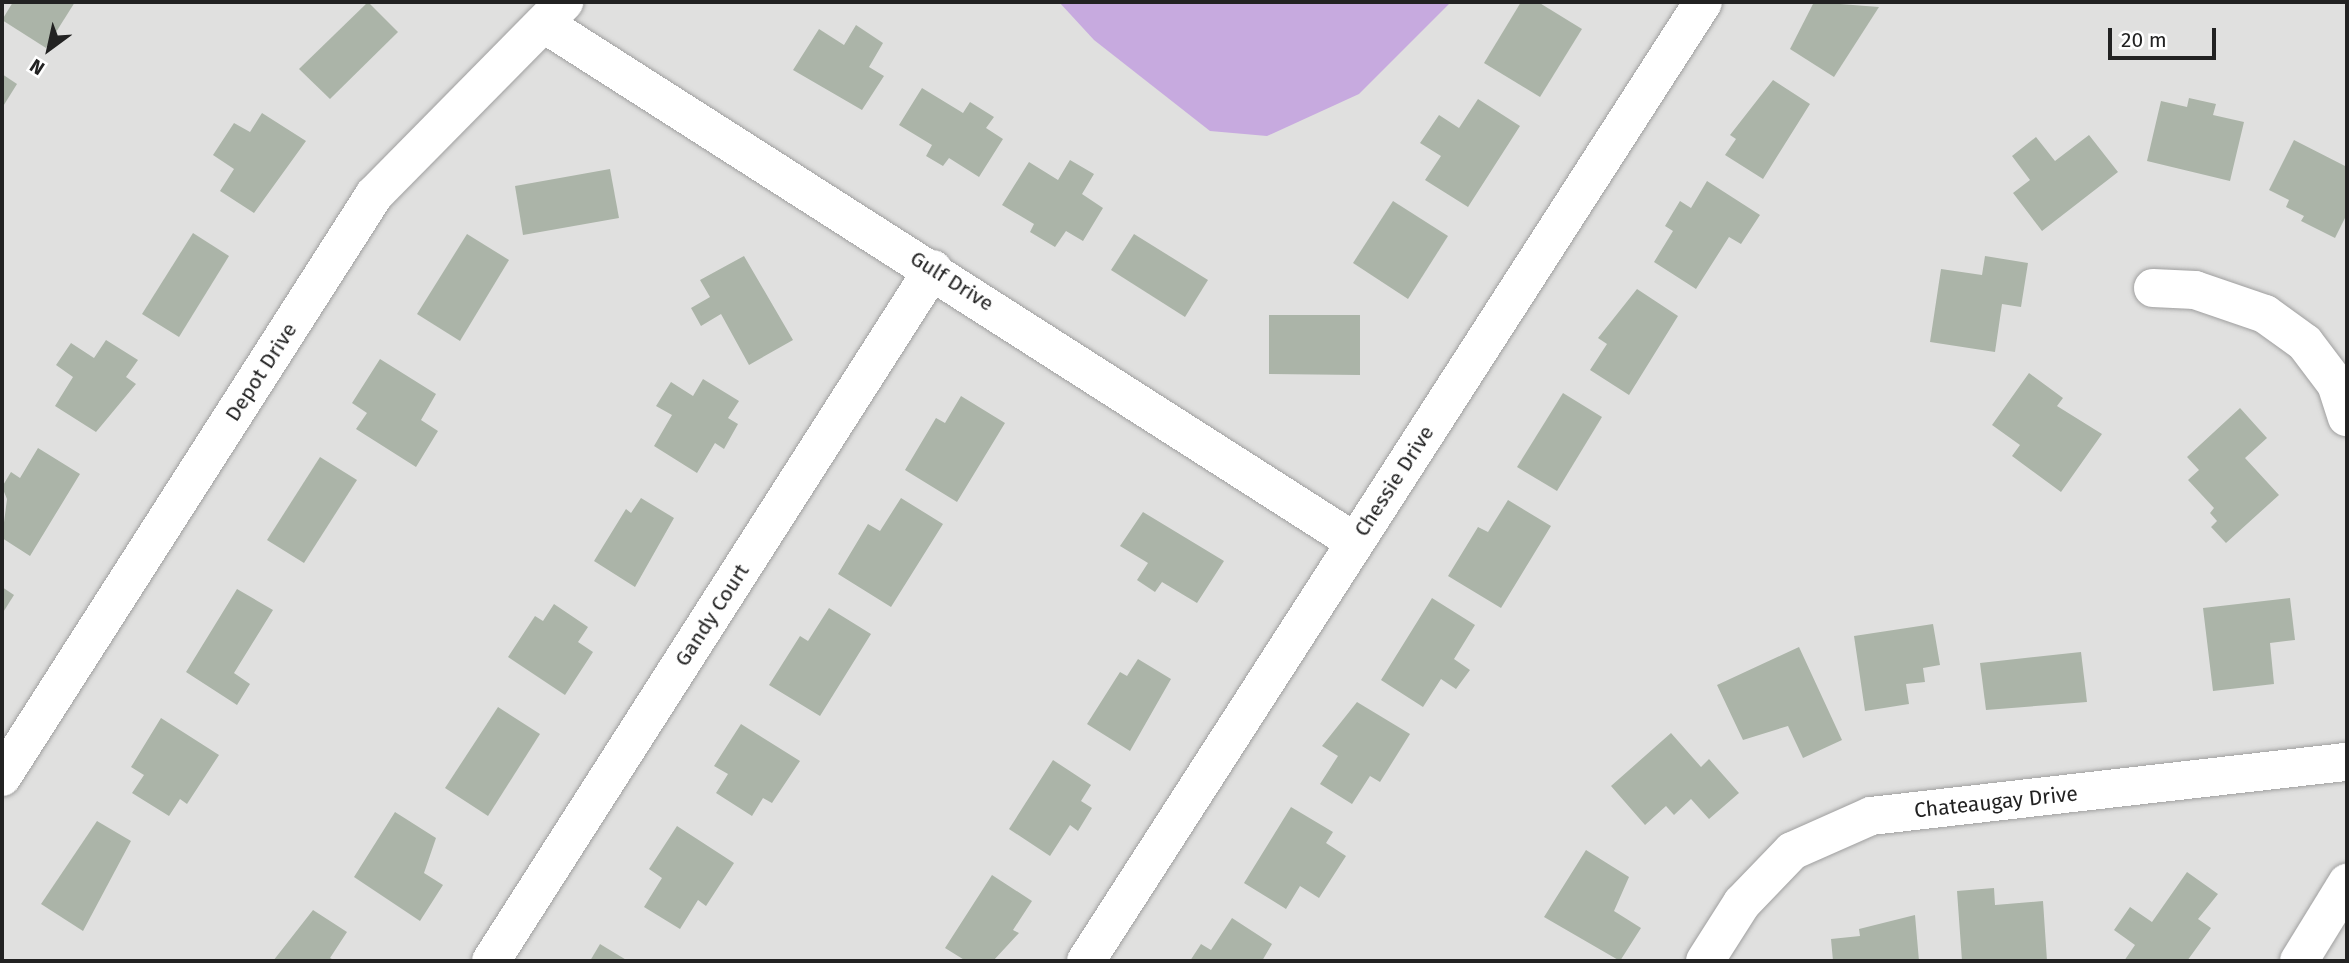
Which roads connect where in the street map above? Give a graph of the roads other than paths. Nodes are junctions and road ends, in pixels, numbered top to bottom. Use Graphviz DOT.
graph roads {
  1 [pos="1703,2"];
  2 [pos="555,14"];
  3 [pos="933,269"];
  4 [pos="2153,288"];
  5 [pos="2347,417"];
  6 [pos="1355,542"];
  7 [pos="2347,762"];
  8 [pos="2,777"];
  9 [pos="2347,883"];
  10 [pos="491,961"];
  11 [pos="1086,961"];
  12 [pos="1705,961"];
  13 [pos="2299,961"];
  1 -- 6 [label="street, Chessie Drive"];
  2 -- 3 [label="street, Gulf Drive"];
  2 -- 8 [label="street, Depot Drive"];
  3 -- 6 [label="street, Gulf Drive"];
  3 -- 10 [label="street, Gandy Court"];
  4 -- 5 [label="street"];
  6 -- 11 [label="street, Chessie Drive"];
  7 -- 12 [label="street, Chateaugay Drive"];
  9 -- 13 [label="street"];
}
